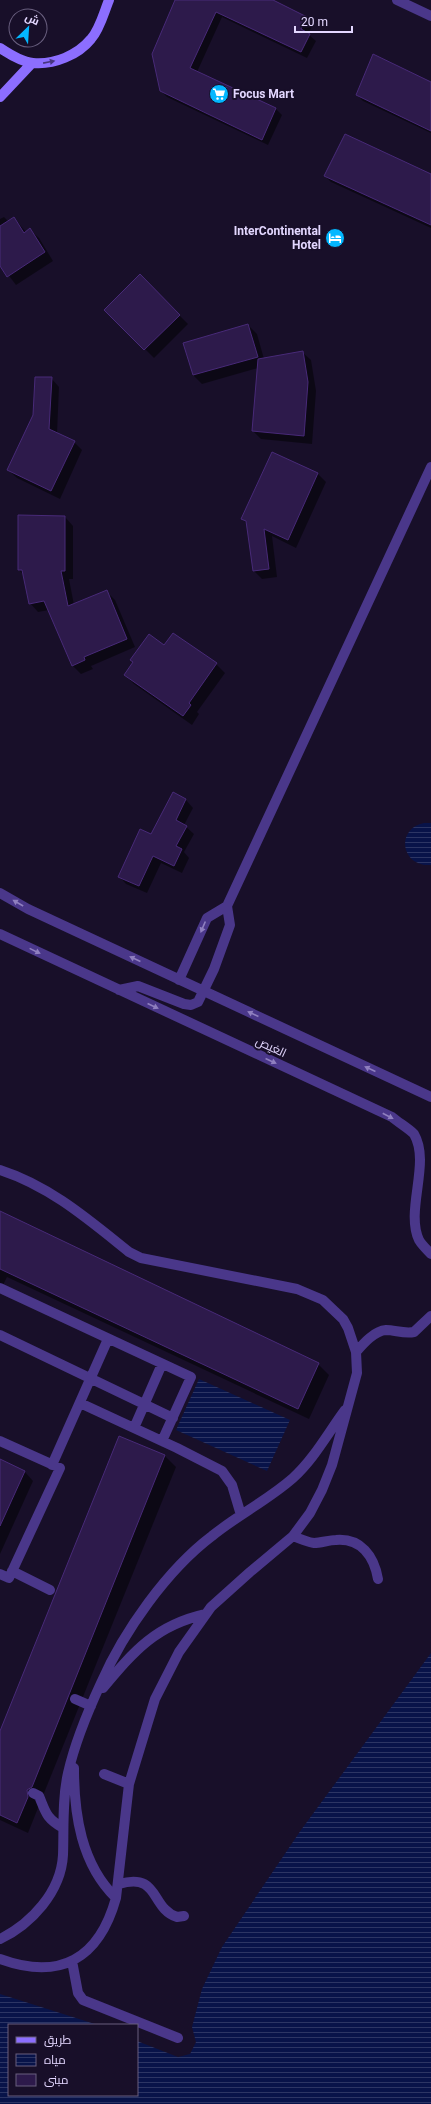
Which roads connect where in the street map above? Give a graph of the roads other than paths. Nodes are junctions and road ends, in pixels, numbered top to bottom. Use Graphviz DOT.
graph roads {
  1 [pos="110,0"];
  2 [pos="397,0"];
  3 [pos="431,16"];
  4 [pos="0,48"];
  5 [pos="32,63"];
  6 [pos="0,97"];
  7 [pos="431,467"];
  8 [pos="0,893"];
  9 [pos="227,906"];
  10 [pos="0,934"];
  11 [pos="179,980"];
  12 [pos="119,990"];
  13 [pos="204,991"];
  14 [pos="431,1097"];
  15 [pos="0,1170"];
  16 [pos="431,1254"];
  17 [pos="0,1288"];
  18 [pos="431,1316"];
  19 [pos="0,1336"];
  20 [pos="108,1339"];
  21 [pos="356,1352"];
  22 [pos="162,1364"];
  23 [pos="91,1378"];
  24 [pos="80,1402"];
  25 [pos="350,1403"];
  26 [pos="145,1404"];
  27 [pos="173,1418"];
  28 [pos="134,1428"];
  29 [pos="0,1440"];
  30 [pos="162,1441"];
  31 [pos="52,1465"];
  32 [pos="241,1515"];
  33 [pos="294,1536"];
  34 [pos="12,1571"];
  35 [pos="0,1574"];
  36 [pos="378,1579"];
  37 [pos="50,1590"];
  38 [pos="206,1614"];
  39 [pos="75,1699"];
  40 [pos="93,1701"];
  41 [pos="73,1757"];
  42 [pos="104,1774"];
  43 [pos="129,1784"];
  44 [pos="33,1793"];
  45 [pos="63,1829"];
  46 [pos="80,1832"];
  47 [pos="119,1884"];
  48 [pos="116,1898"];
  49 [pos="184,1916"];
  50 [pos="0,1939"];
  51 [pos="0,1959"];
  52 [pos="72,1961"];
  53 [pos="178,2038"];
  5 -- 1 [label="main road, one-way"];
  2 -- 3 [label="street"];
  4 -- 5 [label="main road"];
  5 -- 6 [label="main road"];
  7 -- 9 [label="street"];
  11 -- 8 [label="street, الغيص, one-way"];
  9 -- 11 [label="street, one-way"];
  9 -- 13 [label="street"];
  10 -- 12 [label="street, الغيص, one-way"];
  11 -- 13 [label="street, الغيص"];
  12 -- 13 [label="street"];
  12 -- 16 [label="street, الغيص, one-way"];
  14 -- 13 [label="street, الغيص, one-way"];
  15 -- 21 [label="street"];
  17 -- 20 [label="street"];
  18 -- 21 [label="street"];
  19 -- 23 [label="street"];
  20 -- 22 [label="street"];
  20 -- 23 [label="street"];
  21 -- 25 [label="street"];
  22 -- 26 [label="street"];
  22 -- 27 [label="street"];
  23 -- 24 [label="street"];
  23 -- 26 [label="street"];
  24 -- 28 [label="street"];
  24 -- 31 [label="street"];
  25 -- 32 [label="street"];
  25 -- 33 [label="street"];
  26 -- 27 [label="street"];
  26 -- 28 [label="street"];
  27 -- 30 [label="street"];
  28 -- 30 [label="street"];
  29 -- 31 [label="street"];
  30 -- 32 [label="street"];
  31 -- 34 [label="street"];
  32 -- 40 [label="street"];
  33 -- 36 [label="street"];
  33 -- 38 [label="street"];
  34 -- 35 [label="street"];
  34 -- 37 [label="street"];
  38 -- 40 [label="street"];
  38 -- 43 [label="street"];
  39 -- 40 [label="street"];
  40 -- 41 [label="street"];
  41 -- 45 [label="street"];
  41 -- 46 [label="street"];
  42 -- 43 [label="street"];
  43 -- 47 [label="street"];
  44 -- 45 [label="street"];
  45 -- 46 [label="street"];
  45 -- 50 [label="street"];
  46 -- 48 [label="street"];
  47 -- 48 [label="street"];
  47 -- 49 [label="street"];
  48 -- 52 [label="street"];
  51 -- 52 [label="street"];
  52 -- 53 [label="street"];
}
